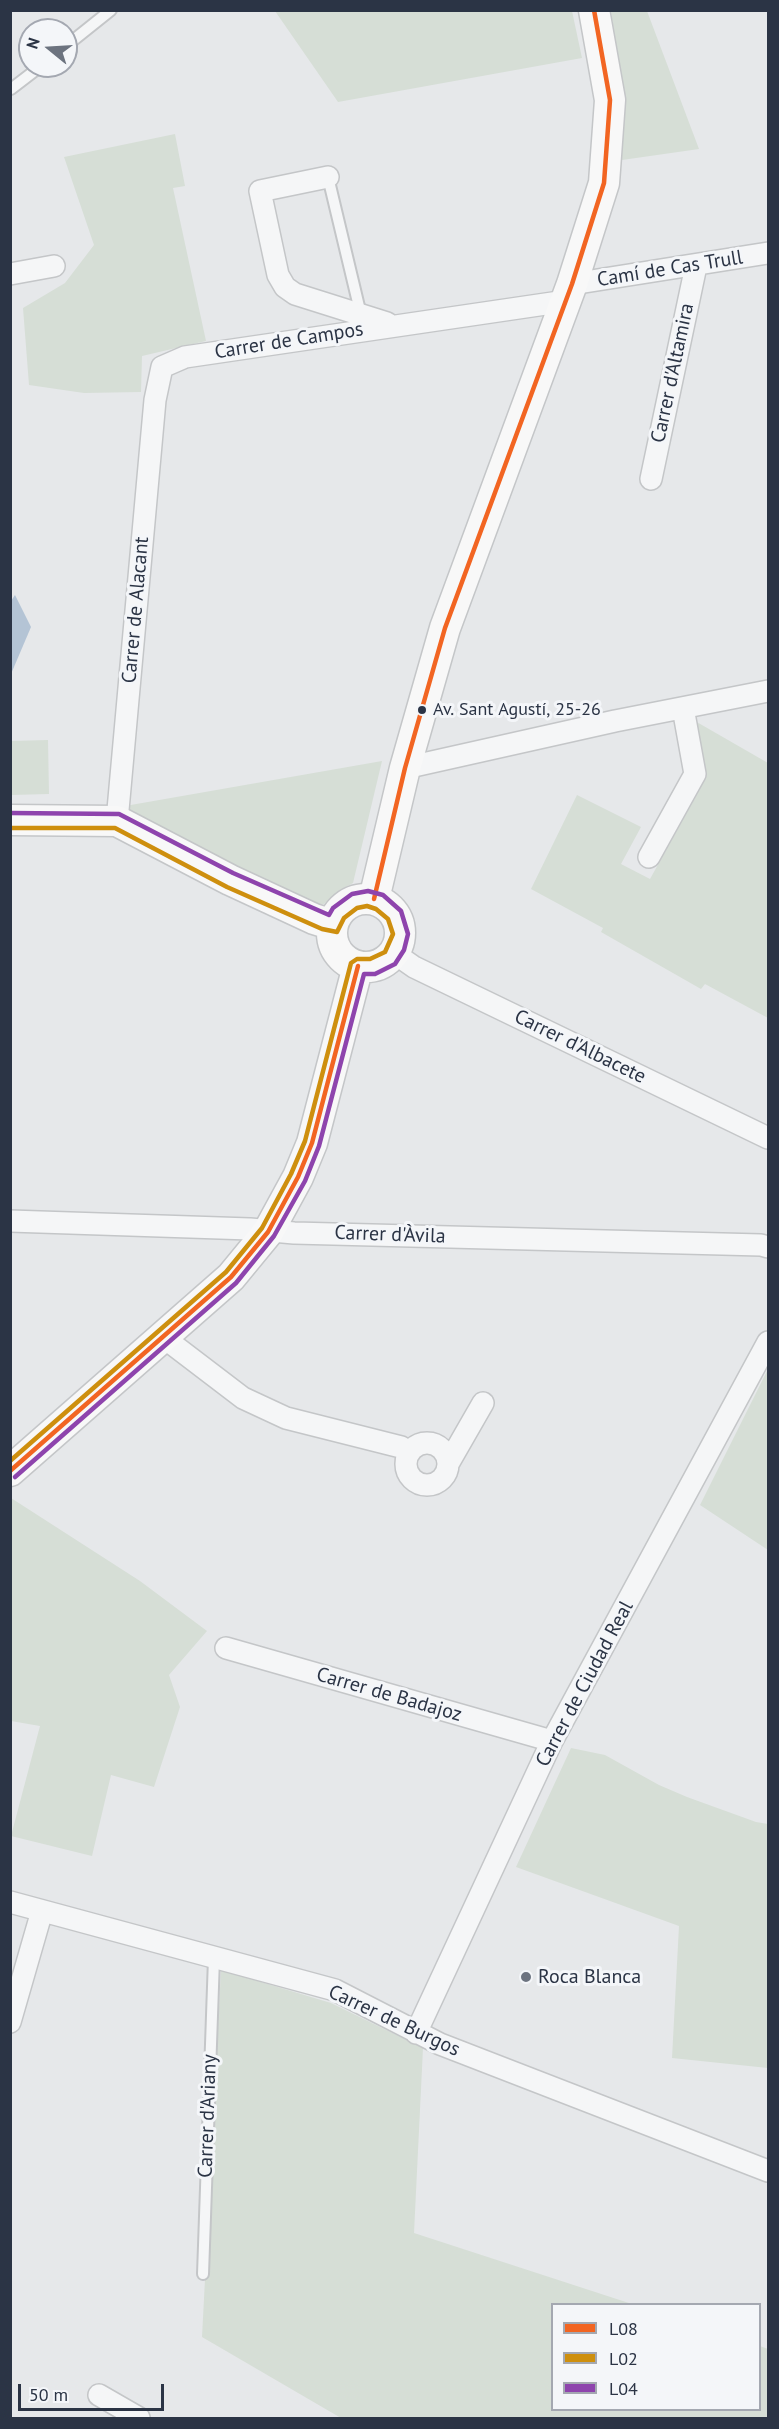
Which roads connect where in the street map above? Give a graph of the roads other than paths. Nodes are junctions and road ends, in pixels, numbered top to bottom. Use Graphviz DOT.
graph roads {
  1 [pos="111,10"];
  2 [pos="594,10"];
  3 [pos="78,36"];
  4 [pos="26,78"];
  5 [pos="11,90"];
  6 [pos="328,177"];
  7 [pos="768,253"];
  8 [pos="54,266"];
  9 [pos="696,266"];
  10 [pos="10,274"];
  11 [pos="569,292"];
  12 [pos="361,315"];
  13 [pos="393,325"];
  14 [pos="185,357"];
  15 [pos="651,479"];
  16 [pos="768,691"];
  17 [pos="683,708"];
  18 [pos="405,768"];
  19 [pos="10,820"];
  20 [pos="117,821"];
  21 [pos="649,857"];
  22 [pos="374,899"];
  23 [pos="333,925"];
  24 [pos="394,953"];
  25 [pos="358,966"];
  26 [pos="768,1138"];
  27 [pos="10,1221"];
  28 [pos="268,1232"];
  29 [pos="768,1247"];
  30 [pos="163,1337"];
  31 [pos="768,1342"];
  32 [pos="483,1403"];
  33 [pos="409,1452"];
  34 [pos="448,1464"];
  35 [pos="10,1471"];
  36 [pos="226,1648"];
  37 [pos="552,1741"];
  38 [pos="10,1902"];
  39 [pos="42,1911"];
  40 [pos="214,1958"];
  41 [pos="10,2022"];
  42 [pos="416,2033"];
  43 [pos="768,2171"];
  44 [pos="203,2274"];
  45 [pos="99,2395"];
  46 [pos="139,2418"];
  1 -- 3 [label="lane"];
  2 -- 11 [label="street"];
  4 -- 5 [label="lane"];
  6 -- 12 [label="lane, Carrer de Campos"];
  6 -- 12 [label="street, Carrer de Campos"];
  7 -- 9 [label="street, Camí de Cas Trull"];
  8 -- 10 [label="street"];
  9 -- 11 [label="street, Camí de Cas Trull"];
  9 -- 15 [label="street, Carrer d'Altamira"];
  11 -- 13 [label="street, Carrer de Campos"];
  11 -- 18 [label="street"];
  12 -- 13 [label="street, Carrer de Campos"];
  13 -- 14 [label="street, Carrer de Campos"];
  14 -- 20 [label="street, Carrer de Alacant"];
  16 -- 17 [label="street"];
  17 -- 18 [label="street"];
  17 -- 21 [label="street"];
  18 -- 22 [label="street"];
  19 -- 20 [label="street"];
  20 -- 23 [label="street"];
  22 -- 23 [label="street"];
  22 -- 24 [label="street"];
  23 -- 25 [label="street"];
  24 -- 25 [label="street"];
  24 -- 26 [label="street, Carrer d'Albacete"];
  25 -- 28 [label="street"];
  27 -- 28 [label="street, Carrer d'Àvila"];
  28 -- 29 [label="street, Carrer d'Àvila"];
  28 -- 30 [label="street"];
  30 -- 33 [label="street"];
  30 -- 35 [label="street"];
  31 -- 37 [label="street, Carrer de Ciudad Real"];
  32 -- 34 [label="street"];
  33 -- 34 [label="street"];
  33 -- 34 [label="street"];
  36 -- 37 [label="street, Carrer de Badajoz"];
  37 -- 42 [label="street, Carrer de Ciudad Real"];
  38 -- 39 [label="street, Carrer de Burgos"];
  39 -- 40 [label="street, Carrer de Burgos"];
  39 -- 41 [label="street"];
  40 -- 42 [label="street, Carrer de Burgos"];
  40 -- 44 [label="lane, Carrer d'Ariany"];
  42 -- 43 [label="street, Carrer de Burgos"];
  45 -- 46 [label="street"];
}
